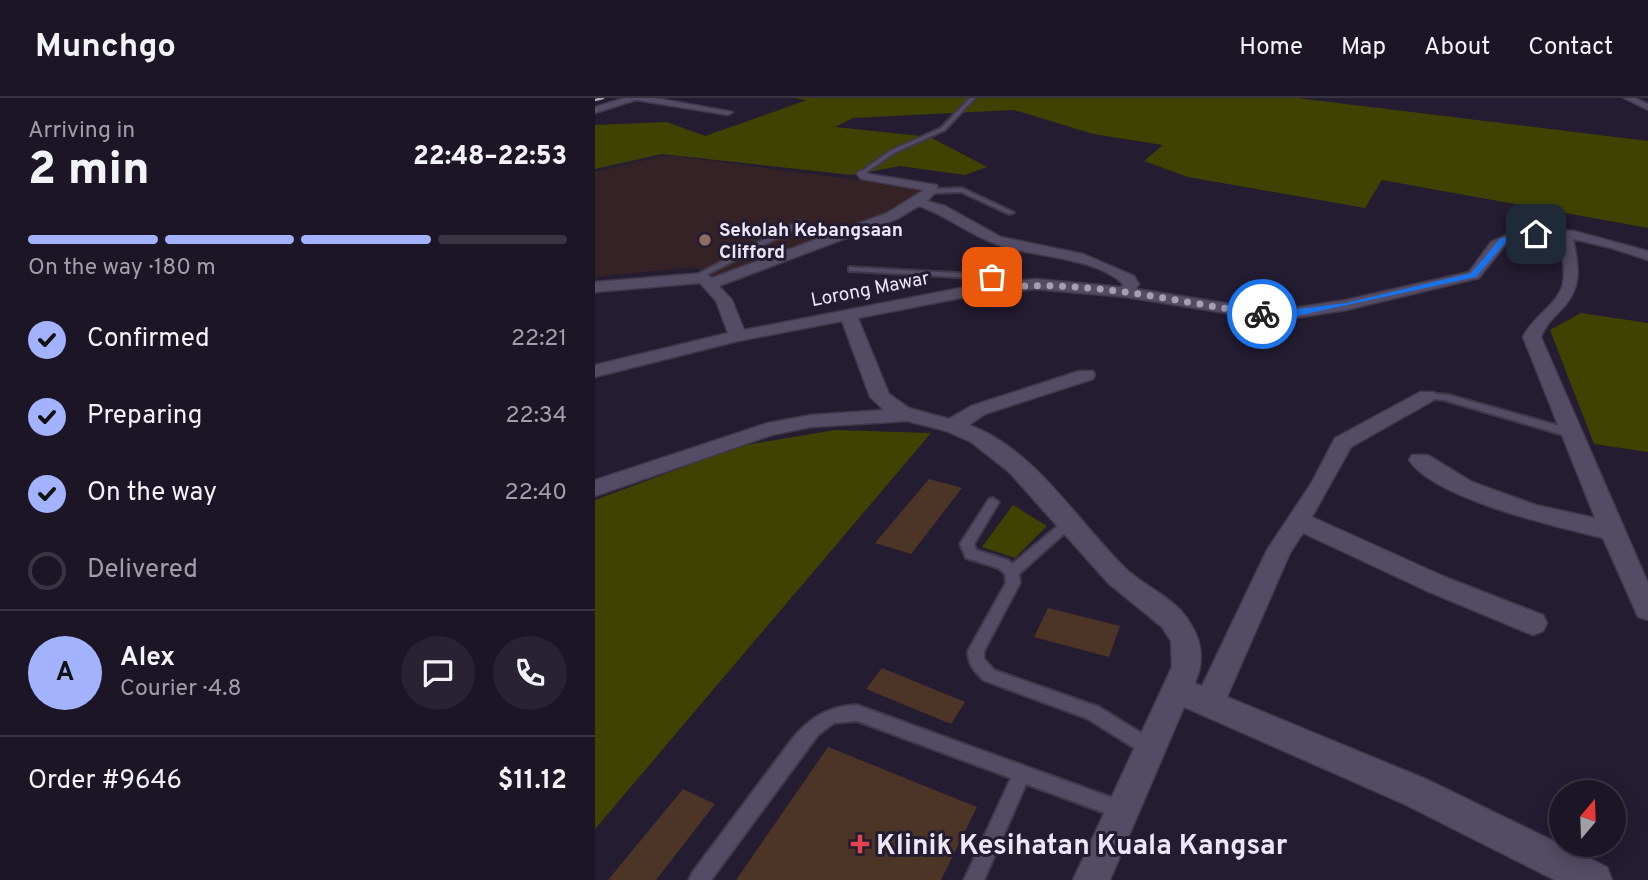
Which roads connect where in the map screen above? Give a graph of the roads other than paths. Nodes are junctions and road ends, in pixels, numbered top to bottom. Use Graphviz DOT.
graph roads {
  1 [pos="636,98"];
  2 [pos="781,98"];
  3 [pos="802,98"];
  4 [pos="973,98"];
  5 [pos="1628,98"];
  6 [pos="1648,107"];
  7 [pos="595,110"];
  8 [pos="728,112"];
  9 [pos="862,173"];
  10 [pos="933,191"];
  11 [pos="918,202"];
  12 [pos="1011,213"];
  13 [pos="802,223"];
  14 [pos="1565,235"];
  15 [pos="1648,256"];
  16 [pos="852,269"];
  17 [pos="705,280"];
  18 [pos="595,287"];
  19 [pos="1005,287"];
  20 [pos="1126,292"];
  21 [pos="848,314"];
  22 [pos="738,336"];
  23 [pos="595,371"];
  24 [pos="1086,376"];
  25 [pos="1427,396"];
  26 [pos="906,415"];
  27 [pos="953,425"];
  28 [pos="1570,433"];
  29 [pos="1420,460"];
  30 [pos="595,488"];
  31 [pos="993,502"];
  32 [pos="1298,521"];
  33 [pos="1070,523"];
  34 [pos="1618,542"];
  35 [pos="1648,562"];
  36 [pos="1012,572"];
  37 [pos="1648,609"];
  38 [pos="1533,623"];
  39 [pos="1177,690"];
  40 [pos="1209,703"];
  41 [pos="1150,748"];
  42 [pos="1022,774"];
  43 [pos="1121,810"];
  44 [pos="699,880"];
  45 [pos="974,880"];
  46 [pos="1091,880"];
  47 [pos="1594,880"];
  1 -- 7 [label="street"];
  1 -- 8 [label="street"];
  2 -- 3 [label="lane"];
  4 -- 9 [label="lane"];
  5 -- 6 [label="street"];
  9 -- 10 [label="street"];
  10 -- 11 [label="street"];
  10 -- 12 [label="lane"];
  11 -- 17 [label="street"];
  11 -- 20 [label="street"];
  13 -- 17 [label="lane"];
  14 -- 15 [label="street, Lorong Mawar"];
  14 -- 20 [label="street, Lorong Mawar"];
  14 -- 28 [label="street"];
  16 -- 19 [label="lane"];
  17 -- 18 [label="street"];
  17 -- 22 [label="street"];
  19 -- 20 [label="street, Lorong Mawar"];
  19 -- 21 [label="street, Lorong Mawar"];
  21 -- 22 [label="street, Lorong Mawar"];
  21 -- 26 [label="street"];
  22 -- 23 [label="street, Lorong Mawar"];
  24 -- 27 [label="street"];
  25 -- 28 [label="lane"];
  25 -- 32 [label="street"];
  26 -- 27 [label="street"];
  26 -- 30 [label="street"];
  27 -- 33 [label="street"];
  28 -- 34 [label="street"];
  29 -- 34 [label="street"];
  31 -- 36 [label="lane"];
  32 -- 38 [label="street"];
  32 -- 40 [label="street"];
  33 -- 36 [label="lane"];
  33 -- 39 [label="street"];
  34 -- 35 [label="street"];
  34 -- 37 [label="street"];
  36 -- 41 [label="lane"];
  39 -- 40 [label="street"];
  39 -- 41 [label="street"];
  40 -- 47 [label="street"];
  41 -- 43 [label="street"];
  42 -- 43 [label="lane"];
  42 -- 44 [label="lane"];
  42 -- 45 [label="lane"];
  43 -- 46 [label="street"];
}
